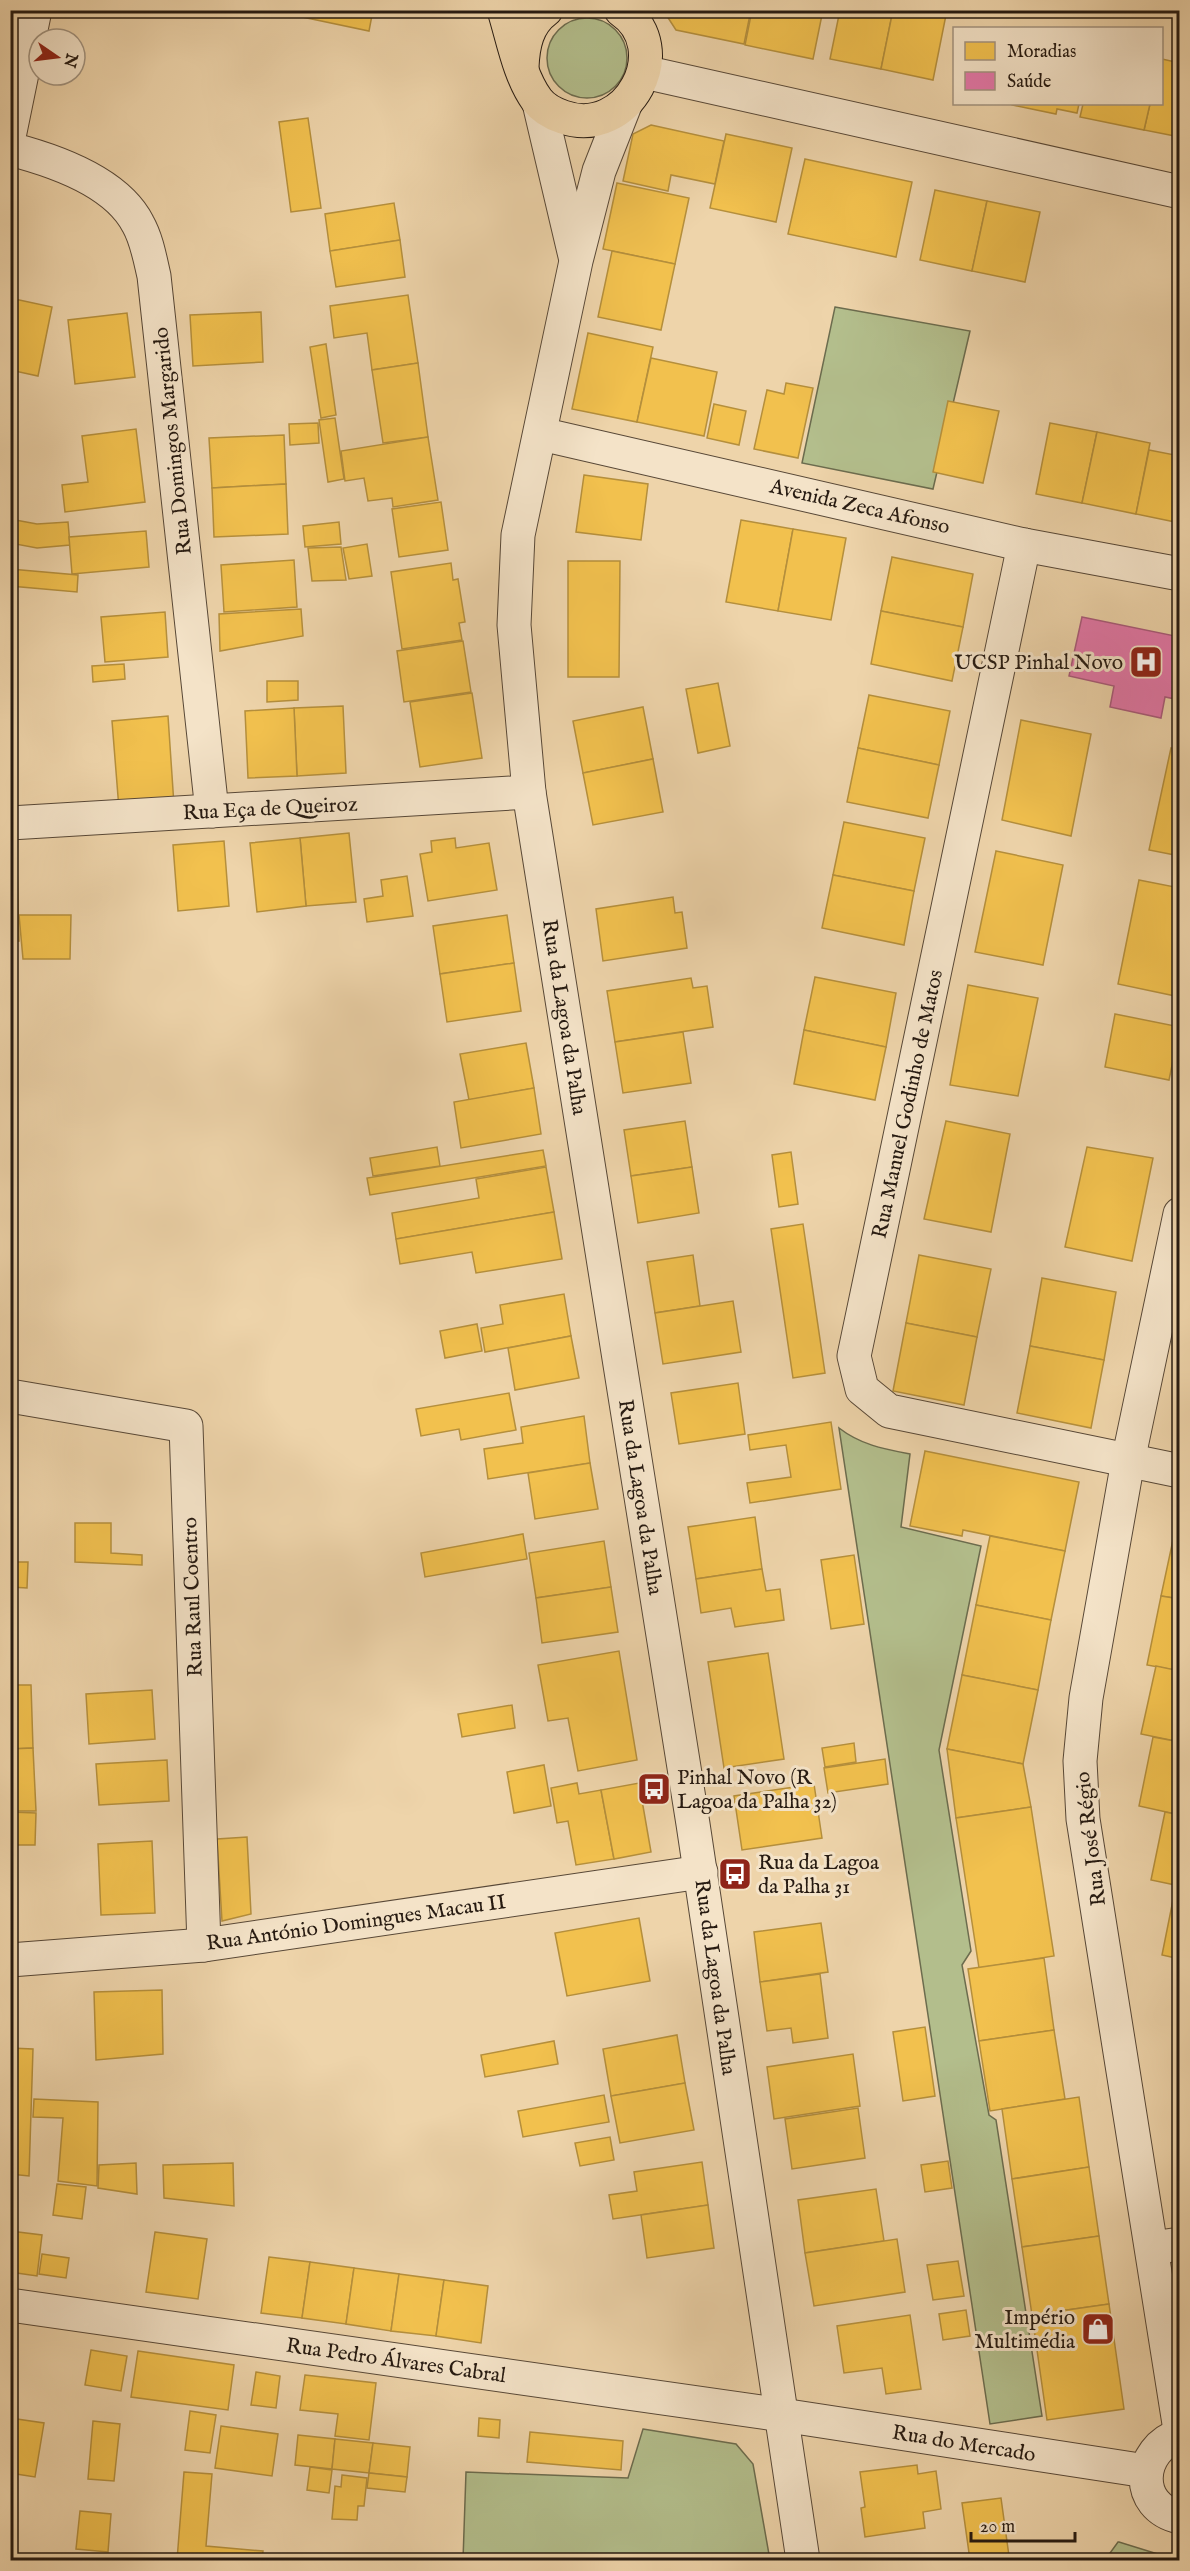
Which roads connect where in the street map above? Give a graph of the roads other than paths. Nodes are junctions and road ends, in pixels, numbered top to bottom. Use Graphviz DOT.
graph roads {
  1 [pos="35,10"];
  2 [pos="504,10"];
  3 [pos="546,10"];
  4 [pos="632,16"];
  5 [pos="522,68"];
  6 [pos="644,72"];
  7 [pos="539,103"];
  8 [pos="625,105"];
  9 [pos="10,132"];
  10 [pos="10,148"];
  11 [pos="1179,192"];
  12 [pos="576,261"];
  13 [pos="541,434"];
  14 [pos="1024,545"];
  15 [pos="1179,574"];
  16 [pos="529,792"];
  17 [pos="212,811"];
  18 [pos="10,824"];
  19 [pos="1179,1215"];
  20 [pos="10,1396"];
  21 [pos="1128,1461"];
  22 [pos="1179,1471"];
  23 [pos="701,1872"];
  24 [pos="204,1945"];
  25 [pos="10,1960"];
  26 [pos="1166,2246"];
  27 [pos="10,2305"];
  28 [pos="782,2415"];
  29 [pos="1179,2430"];
  30 [pos="1179,2435"];
  31 [pos="1146,2471"];
  32 [pos="1179,2517"];
  33 [pos="803,2560"];
  1 -- 9 [label="street"];
  2 -- 5 [label="main road"];
  3 -- 5 [label="main road"];
  4 -- 6 [label="main road"];
  5 -- 7 [label="main road"];
  6 -- 8 [label="main road"];
  6 -- 11 [label="street"];
  7 -- 8 [label="main road"];
  7 -- 12 [label="street"];
  8 -- 12 [label="street, Rua da Lagoa da Palha"];
  10 -- 17 [label="street, Rua Domingos Margarido"];
  12 -- 13 [label="street, Rua da Lagoa da Palha"];
  13 -- 14 [label="street, Avenida Zeca Afonso"];
  13 -- 16 [label="street, Rua da Lagoa da Palha"];
  14 -- 15 [label="street, Avenida Zeca Afonso"];
  14 -- 21 [label="street, Rua Manuel Godinho de Matos"];
  16 -- 17 [label="street, Rua Eça de Queiroz"];
  16 -- 23 [label="street, Rua da Lagoa da Palha"];
  17 -- 18 [label="street, Rua Eça de Queiroz"];
  19 -- 21 [label="street, Rua José Régio"];
  20 -- 24 [label="street, Rua Raul Coentro"];
  21 -- 22 [label="street, Rua Manuel Godinho de Matos"];
  21 -- 26 [label="street, Rua José Régio"];
  23 -- 24 [label="street, Rua António Domingues Macau II"];
  23 -- 28 [label="street, Rua da Lagoa da Palha"];
  24 -- 25 [label="street, Rua António Domingues Macau II"];
  26 -- 29 [label="street, Rua José Régio"];
  27 -- 28 [label="street, Rua Pedro Álvares Cabral"];
  28 -- 31 [label="street, Rua do Mercado"];
  28 -- 33 [label="street, Rua da Lagoa da Palha"];
  30 -- 31 [label="street"];
  31 -- 32 [label="street"];
}
